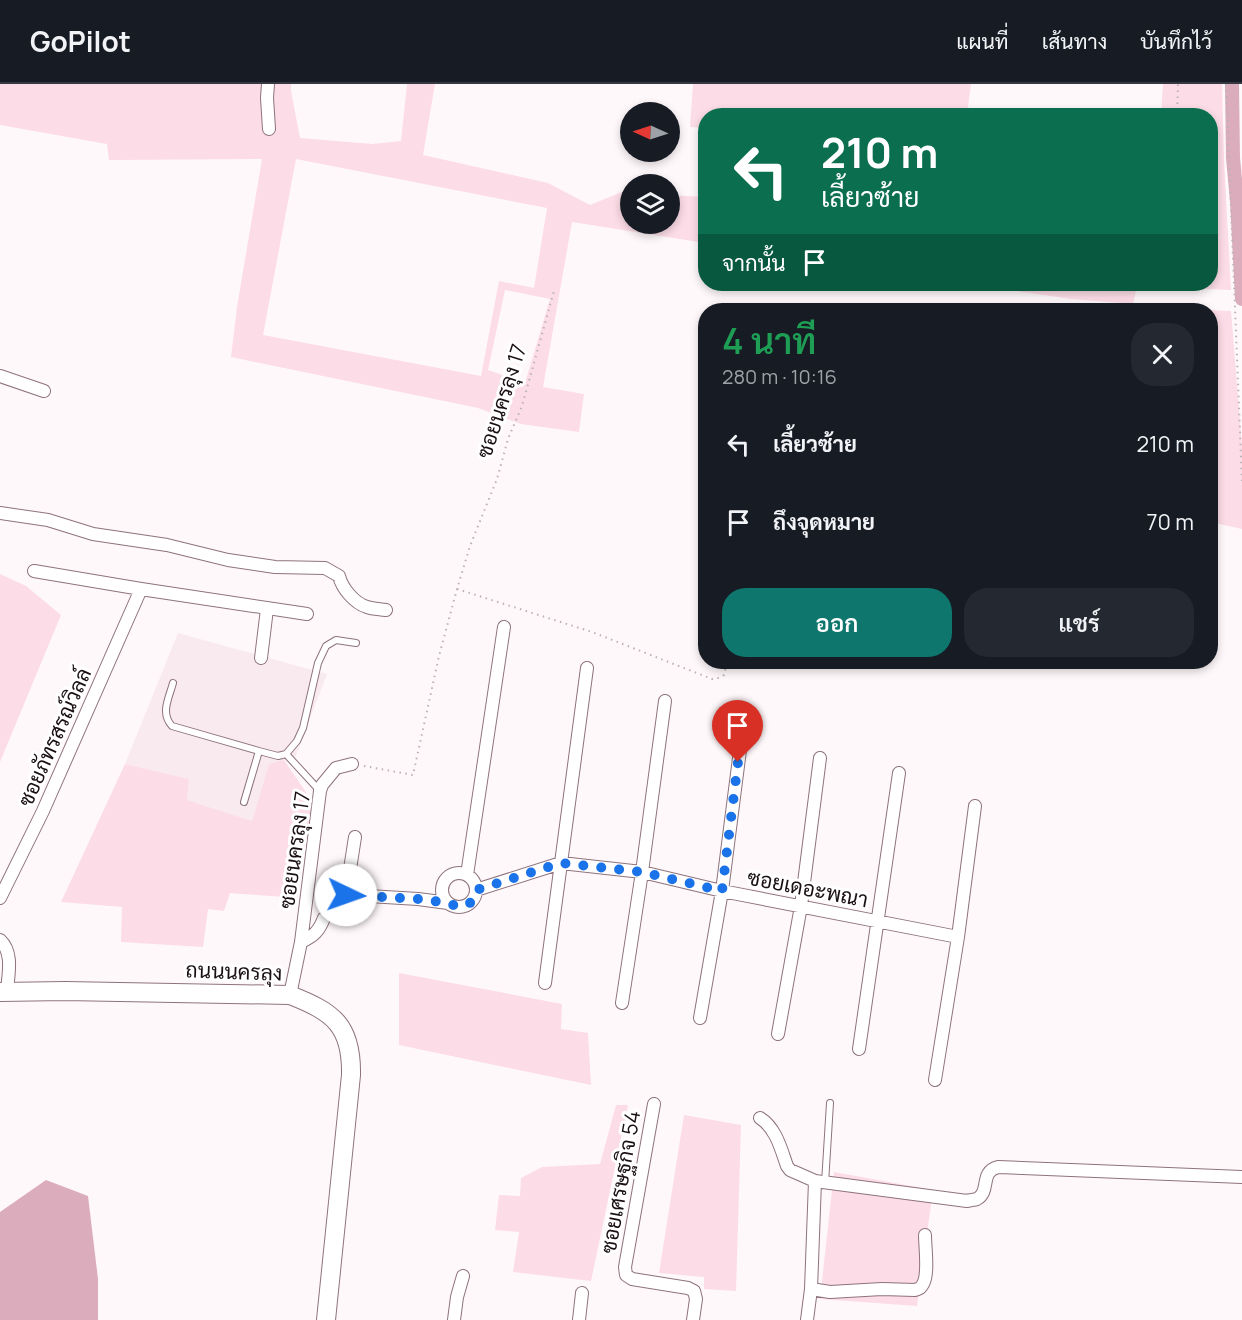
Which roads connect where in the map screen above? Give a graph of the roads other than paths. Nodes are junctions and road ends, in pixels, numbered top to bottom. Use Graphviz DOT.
graph roads {
  1 [pos="268,84"];
  2 [pos="269,129"];
  3 [pos="0,376"];
  4 [pos="44,391"];
  5 [pos="0,513"];
  6 [pos="34,571"];
  7 [pos="141,590"];
  8 [pos="267,609"];
  9 [pos="386,610"];
  10 [pos="307,614"];
  11 [pos="504,627"];
  12 [pos="356,643"];
  13 [pos="261,658"];
  14 [pos="587,668"];
  15 [pos="173,683"];
  16 [pos="664,701"];
  17 [pos="744,719"];
  18 [pos="259,751"];
  19 [pos="286,754"];
  20 [pos="820,758"];
  21 [pos="352,764"];
  22 [pos="899,773"];
  23 [pos="320,791"];
  24 [pos="244,802"];
  25 [pos="975,806"];
  26 [pos="355,837"];
  27 [pos="561,863"];
  28 [pos="642,872"];
  29 [pos="467,875"];
  30 [pos="476,890"];
  31 [pos="722,891"];
  32 [pos="346,895"];
  33 [pos="0,898"];
  34 [pos="448,903"];
  35 [pos="801,906"];
  36 [pos="879,922"];
  37 [pos="958,937"];
  38 [pos="0,940"];
  39 [pos="301,942"];
  40 [pos="545,983"];
  41 [pos="4,992"];
  42 [pos="290,994"];
  43 [pos="622,1003"];
  44 [pos="700,1017"];
  45 [pos="778,1034"];
  46 [pos="859,1049"];
  47 [pos="935,1080"];
  48 [pos="830,1103"];
  49 [pos="654,1104"];
  50 [pos="760,1118"];
  51 [pos="1242,1177"];
  52 [pos="820,1182"];
  53 [pos="925,1235"];
  54 [pos="463,1276"];
  55 [pos="811,1289"];
  56 [pos="582,1293"];
  57 [pos="326,1320"];
  58 [pos="454,1320"];
  59 [pos="579,1320"];
  60 [pos="693,1320"];
  61 [pos="807,1320"];
  1 -- 2 [label="street"];
  3 -- 4 [label="street"];
  5 -- 9 [label="street"];
  6 -- 7 [label="street"];
  7 -- 8 [label="street"];
  7 -- 33 [label="street, ซอยภัทรสรณ์วิลล์"];
  8 -- 10 [label="street"];
  8 -- 13 [label="street"];
  11 -- 29 [label="street"];
  12 -- 19 [label="lane"];
  14 -- 27 [label="street"];
  15 -- 18 [label="lane"];
  16 -- 28 [label="street"];
  17 -- 31 [label="street"];
  18 -- 19 [label="lane"];
  18 -- 24 [label="lane"];
  19 -- 23 [label="lane"];
  20 -- 35 [label="street"];
  21 -- 23 [label="street, ซอยนครลุง 17"];
  22 -- 36 [label="street"];
  23 -- 39 [label="street, ซอยนครลุง 17"];
  25 -- 37 [label="street"];
  26 -- 32 [label="street"];
  27 -- 28 [label="street, ซอยเดอะพณา"];
  27 -- 30 [label="street, ซอยเดอะพณา"];
  27 -- 40 [label="street"];
  28 -- 31 [label="street, ซอยเดอะพณา"];
  28 -- 43 [label="street"];
  29 -- 30 [label="street"];
  29 -- 34 [label="street"];
  30 -- 34 [label="street, ซอยเดอะพณา"];
  31 -- 35 [label="street, ซอยเดอะพณา"];
  31 -- 44 [label="street"];
  32 -- 34 [label="street, ซอยเดอะพณา"];
  32 -- 39 [label="street"];
  35 -- 36 [label="street, ซอยเดอะพณา"];
  35 -- 45 [label="street"];
  36 -- 37 [label="street, ซอยเดอะพณา"];
  36 -- 46 [label="street"];
  37 -- 47 [label="street"];
  38 -- 41 [label="street"];
  39 -- 42 [label="street, ซอยนครลุง 17"];
  41 -- 42 [label="street, ถนนนครลุง"];
  42 -- 57 [label="street, ถนนนครลุง"];
  48 -- 52 [label="lane"];
  49 -- 60 [label="street, ซอยเศรษฐกิจ 54"];
  50 -- 52 [label="street"];
  51 -- 52 [label="street"];
  52 -- 55 [label="street"];
  53 -- 55 [label="street"];
  54 -- 58 [label="street"];
  55 -- 61 [label="street"];
  56 -- 59 [label="street"];
}
